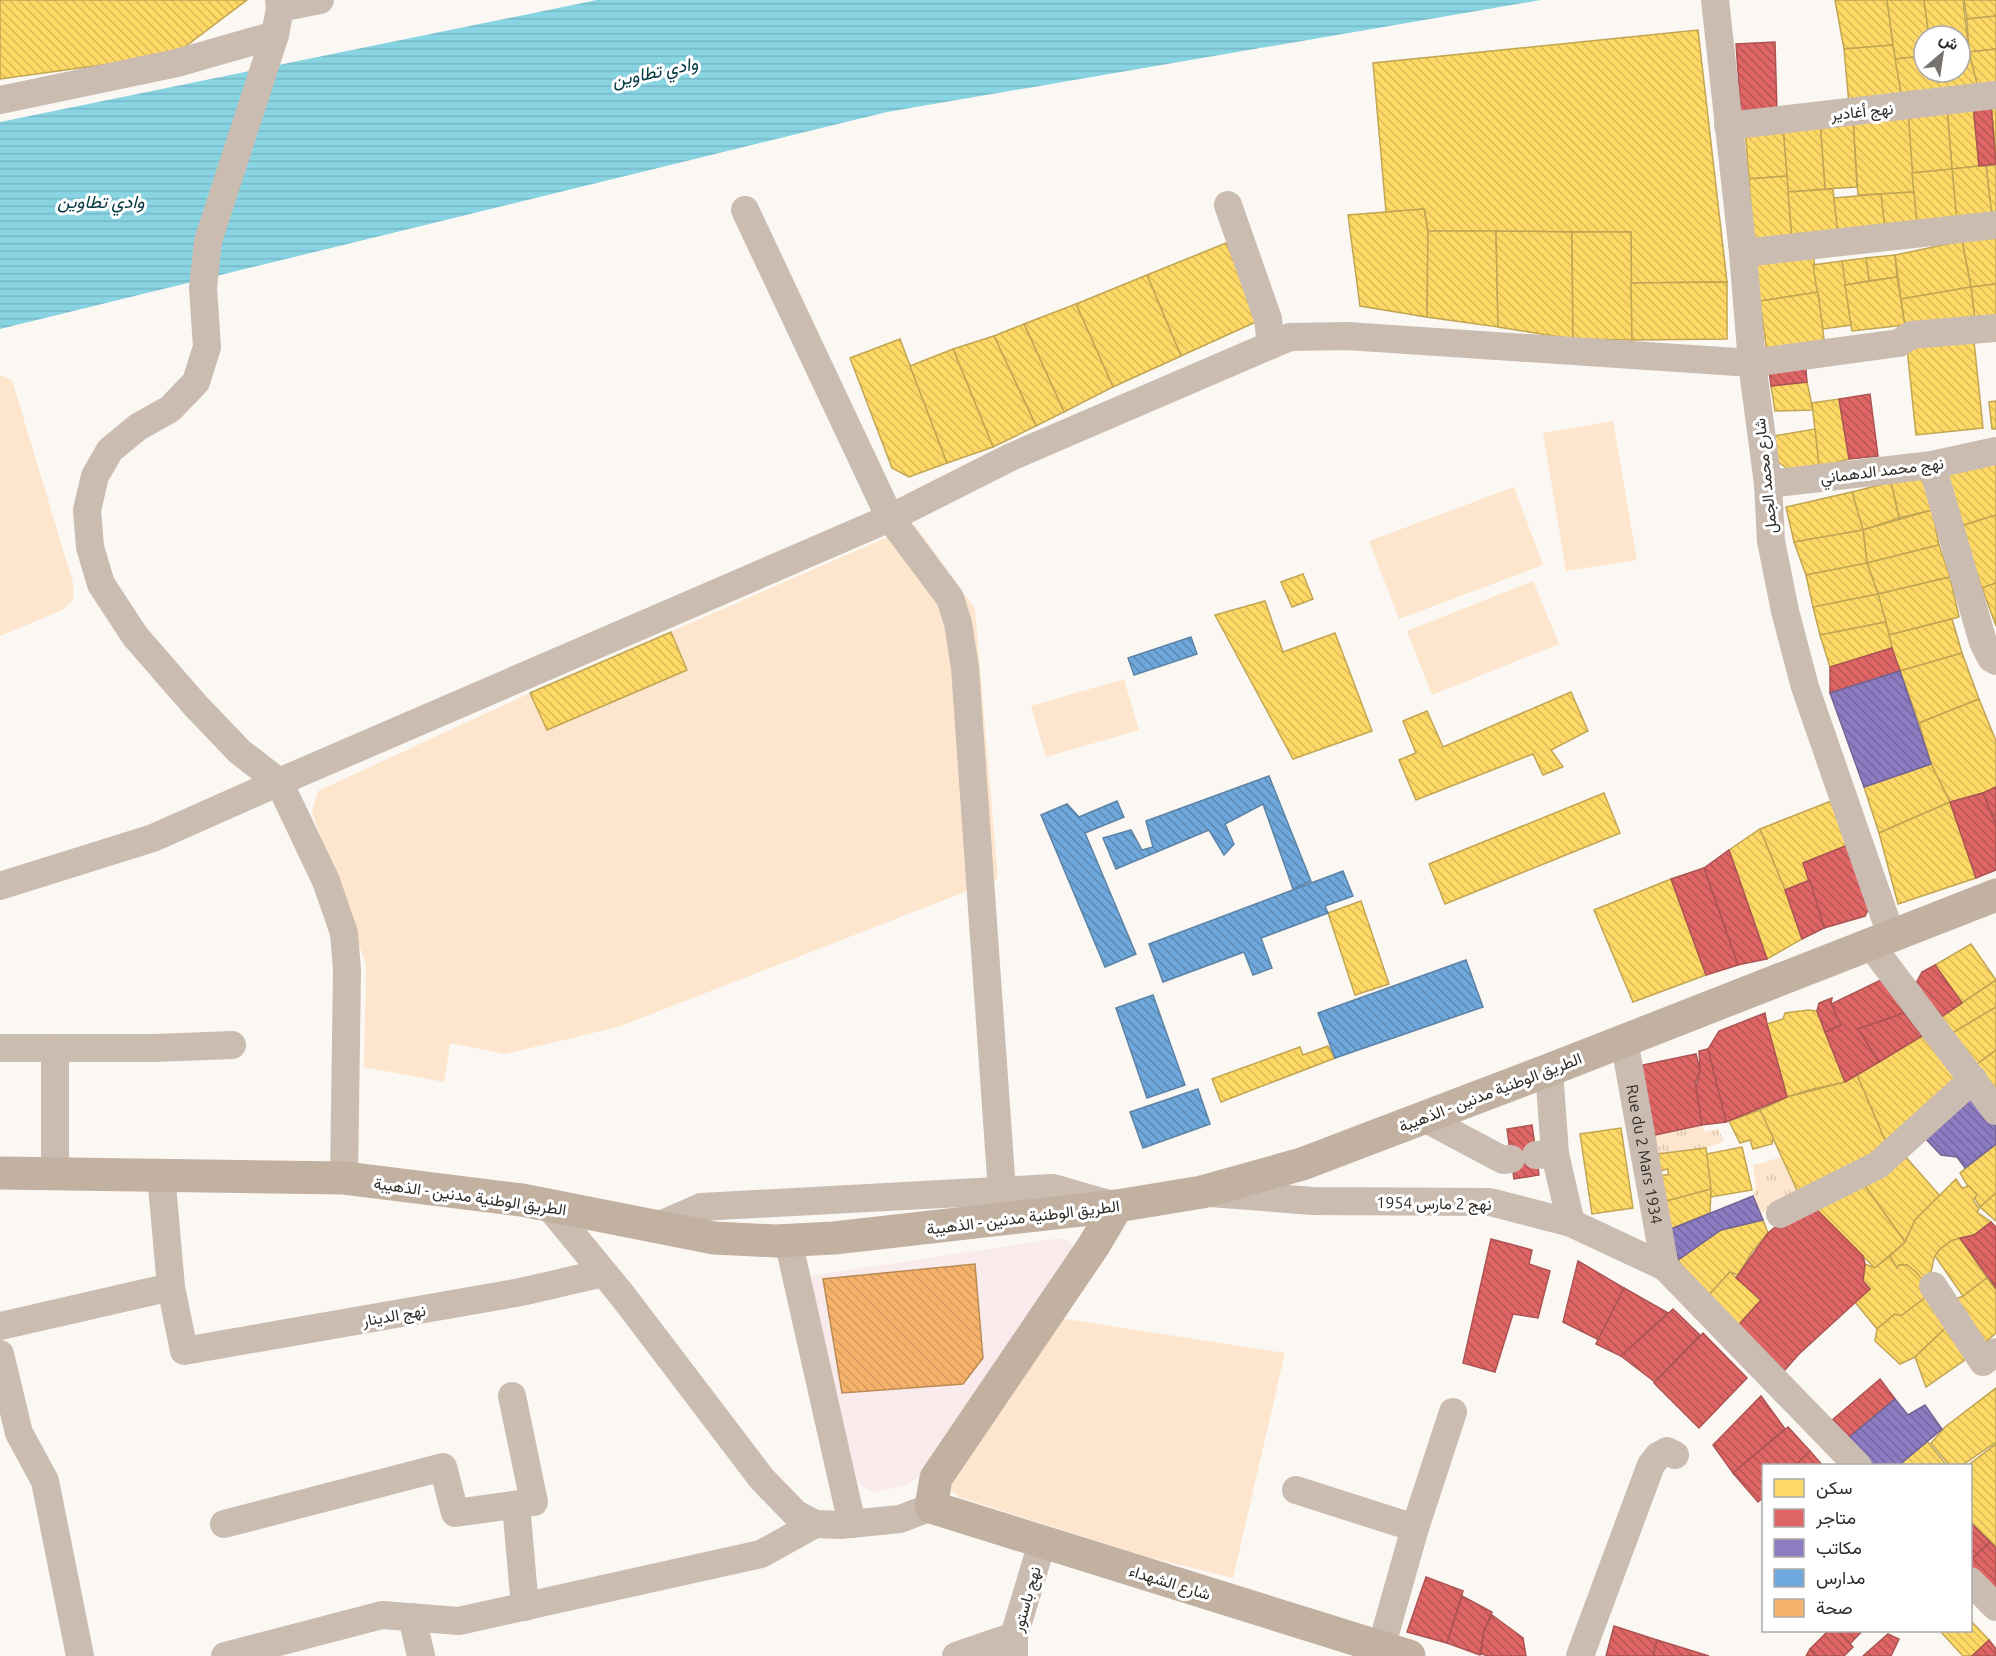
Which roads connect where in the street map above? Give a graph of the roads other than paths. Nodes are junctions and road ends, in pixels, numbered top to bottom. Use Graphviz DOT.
graph roads {
  1 [pos="320,0"];
  2 [pos="1715,0"];
  3 [pos="278,14"];
  4 [pos="1996,95"];
  5 [pos="0,100"];
  6 [pos="1728,126"];
  7 [pos="1228,206"];
  8 [pos="745,210"];
  9 [pos="1996,225"];
  10 [pos="1743,253"];
  11 [pos="1996,328"];
  12 [pos="1271,345"];
  13 [pos="1752,363"];
  14 [pos="1996,451"];
  15 [pos="1932,465"];
  16 [pos="1768,484"];
  17 [pos="890,518"];
  18 [pos="1996,661"];
  19 [pos="279,782"];
  20 [pos="0,886"];
  21 [pos="1996,894"];
  22 [pos="1880,940"];
  23 [pos="1624,1040"];
  24 [pos="232,1045"];
  25 [pos="0,1048"];
  26 [pos="55,1049"];
  27 [pos="1549,1070"];
  28 [pos="1973,1079"];
  29 [pos="1996,1111"];
  30 [pos="1424,1118"];
  31 [pos="1526,1157"];
  32 [pos="55,1172"];
  33 [pos="0,1173"];
  34 [pos="161,1174"];
  35 [pos="344,1178"];
  36 [pos="1002,1191"];
  37 [pos="1202,1192"];
  38 [pos="1490,1202"];
  39 [pos="548,1205"];
  40 [pos="1117,1206"];
  41 [pos="1780,1214"];
  42 [pos="1571,1223"];
  43 [pos="653,1228"];
  44 [pos="788,1240"];
  45 [pos="1665,1267"];
  46 [pos="603,1273"];
  47 [pos="1933,1286"];
  48 [pos="171,1287"];
  49 [pos="0,1326"];
  50 [pos="1996,1352"];
  51 [pos="0,1354"];
  52 [pos="512,1396"];
  53 [pos="1453,1413"];
  54 [pos="9,1436"];
  55 [pos="1675,1455"];
  56 [pos="1856,1464"];
  57 [pos="1296,1490"];
  58 [pos="516,1505"];
  59 [pos="931,1507"];
  60 [pos="224,1524"];
  61 [pos="815,1524"];
  62 [pos="852,1524"];
  63 [pos="1415,1528"];
  64 [pos="1042,1543"];
  65 [pos="1972,1582"];
  66 [pos="525,1607"];
  67 [pos="1996,1607"];
  68 [pos="412,1617"];
  69 [pos="1014,1646"];
  70 [pos="1395,1652"];
  71 [pos="80,1656"];
  72 [pos="225,1656"];
  73 [pos="422,1656"];
  74 [pos="956,1656"];
  75 [pos="1580,1656"];
  1 -- 3 [label="street"];
  2 -- 6 [label="street, شارع محمد الجمل"];
  3 -- 5 [label="street"];
  3 -- 19 [label="street"];
  4 -- 6 [label="street, نهج أغادير"];
  6 -- 10 [label="street, شارع محمد الجمل"];
  7 -- 12 [label="street"];
  8 -- 17 [label="street"];
  9 -- 10 [label="street"];
  10 -- 13 [label="street, شارع محمد الجمل"];
  11 -- 13 [label="street"];
  12 -- 13 [label="street"];
  12 -- 17 [label="street"];
  13 -- 16 [label="street, شارع محمد الجمل"];
  14 -- 15 [label="street, نهج محمد الدهماني"];
  15 -- 16 [label="street, نهج محمد الدهماني"];
  15 -- 18 [label="street"];
  16 -- 22 [label="street, شارع محمد الجمل"];
  17 -- 19 [label="street"];
  17 -- 36 [label="street"];
  19 -- 20 [label="street"];
  19 -- 35 [label="street"];
  21 -- 22 [label="main road, الطريق الوطنية مدنين - الذهيبة"];
  22 -- 23 [label="main road, الطريق الوطنية مدنين - الذهيبة"];
  22 -- 28 [label="street, شارع محمد الجمل"];
  23 -- 27 [label="main road, الطريق الوطنية مدنين - الذهيبة"];
  23 -- 45 [label="street, Rue du 2 Mars 1934"];
  24 -- 26 [label="street"];
  25 -- 26 [label="street"];
  26 -- 32 [label="street"];
  27 -- 30 [label="main road, الطريق الوطنية مدنين - الذهيبة"];
  27 -- 31 [label="street"];
  28 -- 29 [label="street, شارع محمد الجمل"];
  28 -- 41 [label="street"];
  30 -- 31 [label="street"];
  30 -- 37 [label="main road, الطريق الوطنية مدنين - الذهيبة"];
  31 -- 38 [label="street"];
  31 -- 42 [label="street"];
  32 -- 33 [label="main road, الطريق الوطنية مدنين - الذهيبة"];
  32 -- 34 [label="main road, الطريق الوطنية مدنين - الذهيبة"];
  34 -- 35 [label="main road, الطريق الوطنية مدنين - الذهيبة"];
  34 -- 48 [label="street"];
  35 -- 39 [label="main road, الطريق الوطنية مدنين - الذهيبة"];
  36 -- 40 [label="street"];
  36 -- 43 [label="street"];
  37 -- 38 [label="street, نهج 2 مارس 1954"];
  37 -- 40 [label="main road, الطريق الوطنية مدنين - الذهيبة"];
  38 -- 42 [label="street, نهج 2 مارس 1954"];
  39 -- 43 [label="main road, الطريق الوطنية مدنين - الذهيبة"];
  39 -- 46 [label="street"];
  40 -- 44 [label="main road, الطريق الوطنية مدنين - الذهيبة"];
  40 -- 59 [label="main road"];
  42 -- 45 [label="street, نهج 2 مارس 1954"];
  43 -- 44 [label="main road, الطريق الوطنية مدنين - الذهيبة"];
  44 -- 62 [label="street"];
  45 -- 56 [label="street, نهج 2 مارس 1954"];
  46 -- 48 [label="street, نهج الدينار"];
  46 -- 61 [label="street"];
  47 -- 50 [label="street"];
  48 -- 49 [label="street"];
  51 -- 54 [label="street"];
  52 -- 58 [label="street"];
  53 -- 63 [label="street"];
  54 -- 71 [label="street"];
  55 -- 75 [label="street"];
  57 -- 63 [label="street"];
  58 -- 60 [label="street"];
  58 -- 66 [label="street"];
  59 -- 62 [label="street"];
  59 -- 64 [label="main road, شارع الشهداء"];
  61 -- 62 [label="street"];
  61 -- 66 [label="street"];
  63 -- 70 [label="street"];
  64 -- 69 [label="street, نهج باستور"];
  64 -- 70 [label="main road, شارع الشهداء"];
  65 -- 67 [label="street"];
  66 -- 68 [label="street"];
  68 -- 72 [label="street"];
  68 -- 73 [label="street"];
  69 -- 74 [label="street"];
}
